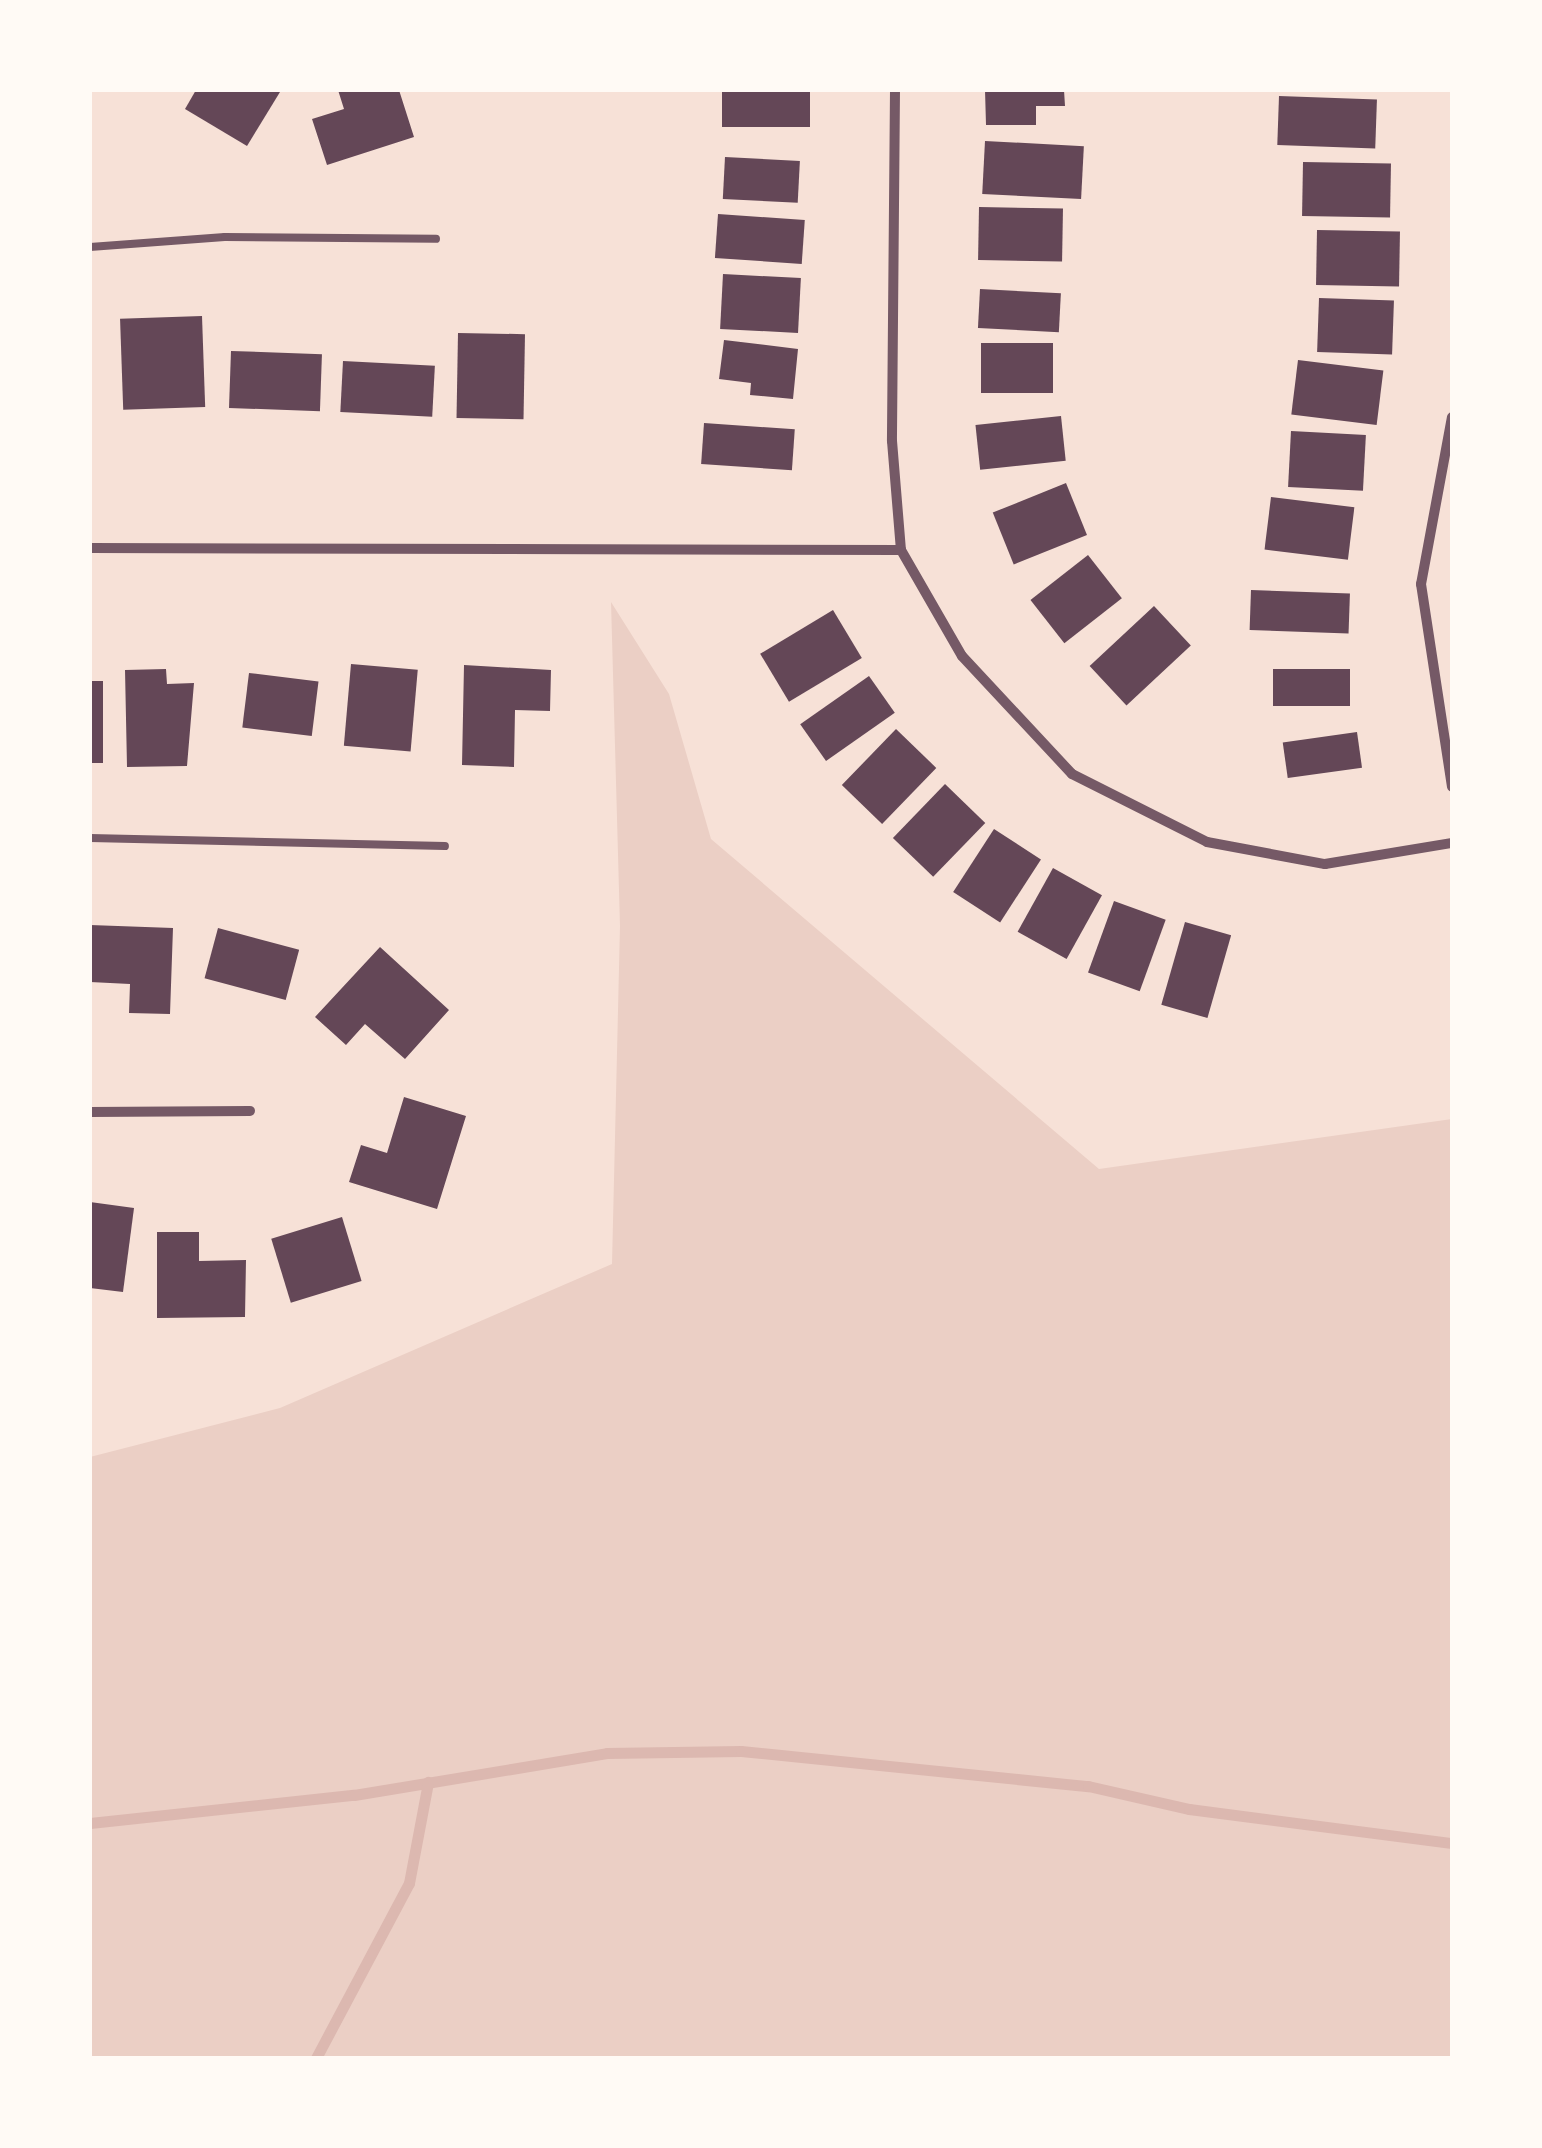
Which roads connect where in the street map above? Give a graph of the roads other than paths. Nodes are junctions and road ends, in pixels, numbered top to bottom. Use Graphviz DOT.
graph roads {
  1 [pos="894,90"];
  2 [pos="436,238"];
  3 [pos="90,247"];
  4 [pos="1452,417"];
  5 [pos="90,548"];
  6 [pos="901,550"];
  7 [pos="1452,786"];
  8 [pos="90,838"];
  9 [pos="1452,844"];
  10 [pos="445,846"];
  11 [pos="250,1111"];
  12 [pos="90,1112"];
  1 -- 6 [label="street"];
  2 -- 3 [label="lane"];
  4 -- 7 [label="street"];
  5 -- 6 [label="street"];
  6 -- 9 [label="street"];
  8 -- 10 [label="lane"];
  11 -- 12 [label="street"];
}
